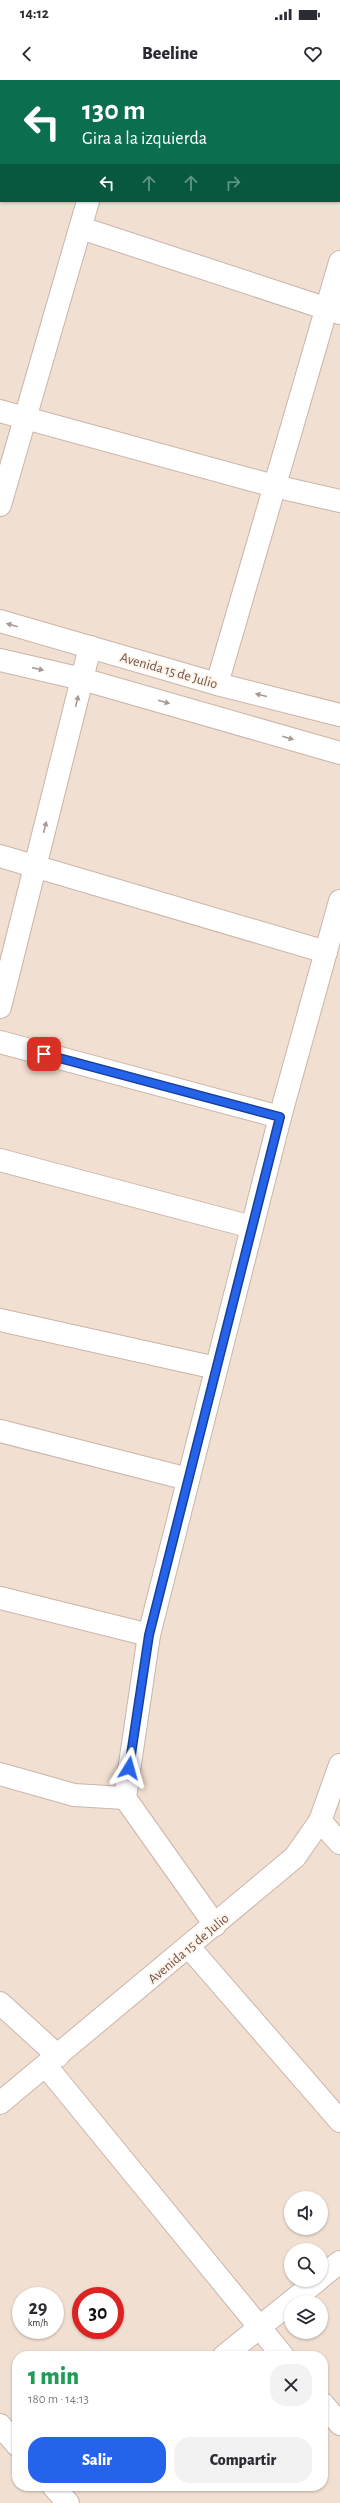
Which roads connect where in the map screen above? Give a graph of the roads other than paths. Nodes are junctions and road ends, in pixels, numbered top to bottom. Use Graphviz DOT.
graph roads {
  1 [pos="88,202"];
  2 [pos="81,228"];
  3 [pos="340,262"];
  4 [pos="333,311"];
  5 [pos="0,411"];
  6 [pos="26,418"];
  7 [pos="274,486"];
  8 [pos="340,501"];
  9 [pos="0,505"];
  10 [pos="0,621"];
  11 [pos="90,647"];
  12 [pos="0,660"];
  13 [pos="82,679"];
  14 [pos="217,684"];
  15 [pos="340,715"];
  16 [pos="340,753"];
  17 [pos="0,856"];
  18 [pos="36,865"];
  19 [pos="340,901"];
  20 [pos="326,952"];
  21 [pos="0,1007"];
  22 [pos="0,1042"];
  23 [pos="280,1117"];
  24 [pos="0,1160"];
  25 [pos="252,1228"];
  26 [pos="0,1320"];
  27 [pos="216,1368"];
  28 [pos="0,1431"];
  29 [pos="188,1479"];
  30 [pos="0,1598"];
  31 [pos="149,1635"];
  32 [pos="340,1765"];
  33 [pos="0,1774"];
  34 [pos="125,1798"];
  35 [pos="320,1821"];
  36 [pos="340,1843"];
  37 [pos="215,1925"];
  38 [pos="189,1947"];
  39 [pos="0,2003"];
  40 [pos="52,2061"];
  41 [pos="0,2103"];
  42 [pos="340,2121"];
  43 [pos="340,2262"];
  44 [pos="328,2271"];
  45 [pos="309,2287"];
  46 [pos="258,2328"];
  47 [pos="230,2351"];
  48 [pos="278,2351"];
  49 [pos="328,2410"];
  50 [pos="340,2424"];
  51 [pos="0,2425"];
  52 [pos="12,2439"];
  1 -- 2 [label="street"];
  2 -- 4 [label="street"];
  2 -- 6 [label="street"];
  3 -- 4 [label="street"];
  4 -- 7 [label="street"];
  5 -- 6 [label="street"];
  6 -- 7 [label="street"];
  6 -- 9 [label="street"];
  7 -- 8 [label="street"];
  7 -- 14 [label="street"];
  11 -- 10 [label="street, Avenida 15 de Julio, one-way"];
  11 -- 13 [label="street"];
  11 -- 14 [label="street, Avenida 15 de Julio"];
  12 -- 13 [label="street, one-way"];
  13 -- 16 [label="street, one-way"];
  18 -- 13 [label="street, one-way"];
  15 -- 14 [label="street, Avenida 15 de Julio, one-way"];
  17 -- 18 [label="street"];
  18 -- 20 [label="street"];
  18 -- 21 [label="street"];
  19 -- 20 [label="street"];
  20 -- 23 [label="street"];
  22 -- 23 [label="street"];
  23 -- 25 [label="street"];
  24 -- 25 [label="street"];
  25 -- 27 [label="street"];
  26 -- 27 [label="street"];
  27 -- 29 [label="street"];
  28 -- 29 [label="street"];
  29 -- 31 [label="street"];
  30 -- 31 [label="street"];
  31 -- 34 [label="street"];
  32 -- 35 [label="street, Avenida 15 de Julio"];
  33 -- 34 [label="street"];
  34 -- 37 [label="street"];
  35 -- 36 [label="street"];
  35 -- 37 [label="street, Avenida 15 de Julio"];
  37 -- 38 [label="street, Avenida 15 de Julio"];
  38 -- 40 [label="street, Avenida 15 de Julio"];
  38 -- 42 [label="street"];
  39 -- 40 [label="street"];
  40 -- 41 [label="street, Avenida 15 de Julio"];
  40 -- 46 [label="street"];
  43 -- 44 [label="street"];
  45 -- 46 [label="street"];
  46 -- 47 [label="street"];
  46 -- 48 [label="street"];
  49 -- 50 [label="street"];
  51 -- 52 [label="street"];
}
